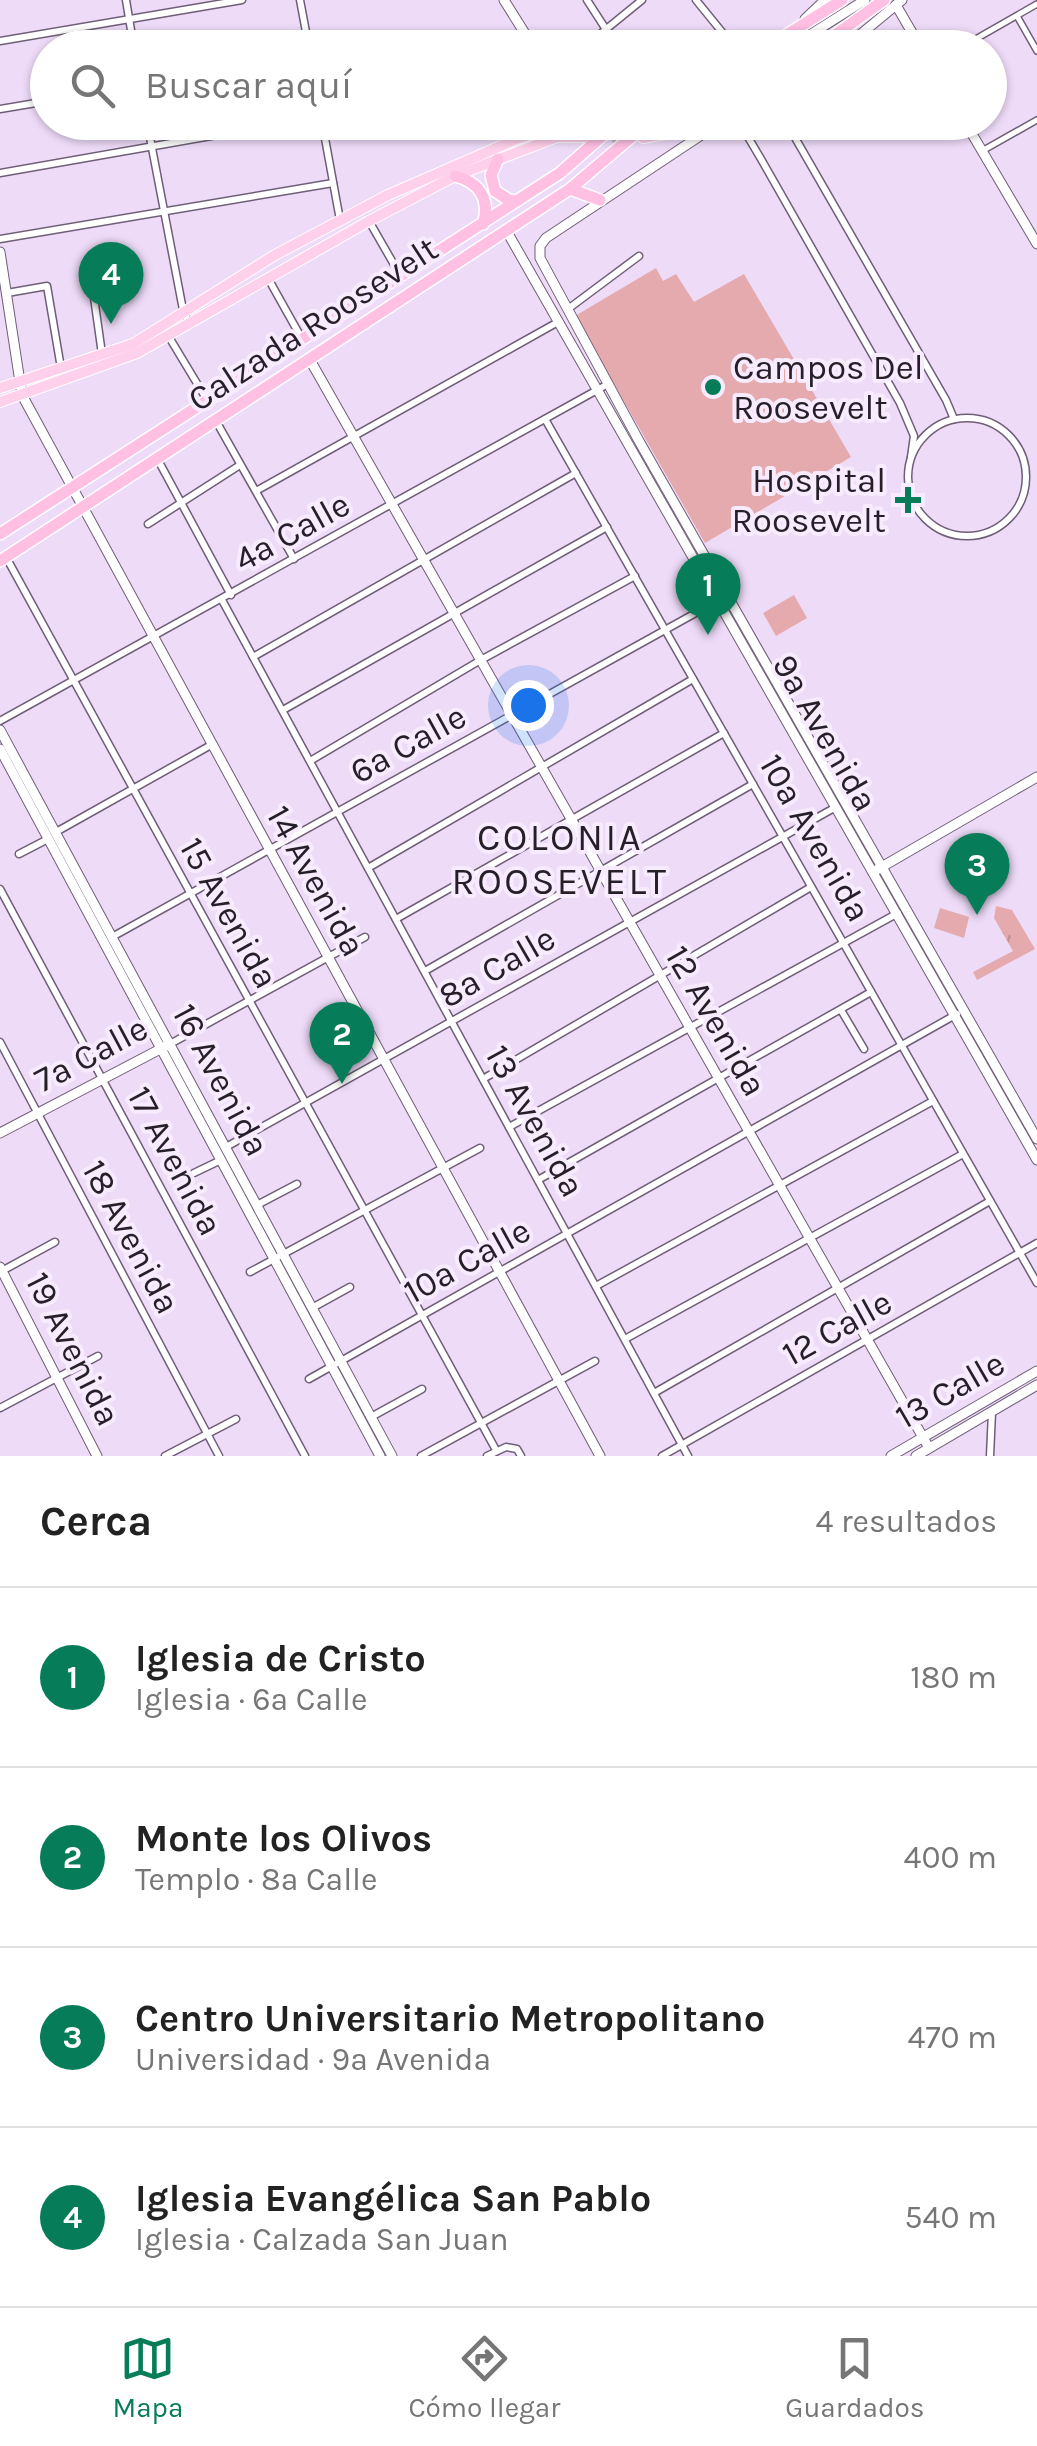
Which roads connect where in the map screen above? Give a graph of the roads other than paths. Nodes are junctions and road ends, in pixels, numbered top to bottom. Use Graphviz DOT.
graph roads {
  1 [pos="126,0"];
  2 [pos="242,0"];
  3 [pos="300,0"];
  4 [pos="504,0"];
  5 [pos="587,0"];
  6 [pos="642,0"];
  7 [pos="696,0"];
  8 [pos="824,0"];
  9 [pos="842,0"];
  10 [pos="865,0"];
  11 [pos="894,2"];
  12 [pos="1037,4"];
  13 [pos="1017,16"];
  14 [pos="129,20"];
  15 [pos="607,29"];
  16 [pos="68,30"];
  17 [pos="131,30"];
  18 [pos="306,30"];
  19 [pos="523,30"];
  20 [pos="720,30"];
  21 [pos="795,30"];
  22 [pos="796,30"];
  23 [pos="818,30"];
  24 [pos="847,30"];
  25 [pos="864,30"];
  26 [pos="910,30"];
  27 [pos="992,30"];
  28 [pos="30,36"];
  29 [pos="0,41"];
  30 [pos="1037,51"];
  31 [pos="30,103"];
  32 [pos="0,108"];
  33 [pos="1037,120"];
  34 [pos="1007,136"];
  35 [pos="150,140"];
  36 [pos="190,140"];
  37 [pos="325,140"];
  38 [pos="512,140"];
  39 [pos="551,140"];
  40 [pos="598,140"];
  41 [pos="628,140"];
  42 [pos="693,140"];
  43 [pos="749,140"];
  44 [pos="796,140"];
  45 [pos="976,140"];
  46 [pos="1000,140"];
  47 [pos="151,147"];
  48 [pos="982,150"];
  49 [pos="498,159"];
  50 [pos="0,173"];
  51 [pos="455,176"];
  52 [pos="333,183"];
  53 [pos="570,189"];
  54 [pos="600,200"];
  55 [pos="517,201"];
  56 [pos="163,212"];
  57 [pos="340,220"];
  58 [pos="368,221"];
  59 [pos="483,224"];
  60 [pos="506,230"];
  61 [pos="1035,237"];
  62 [pos="0,240"];
  63 [pos="0,252"];
  64 [pos="638,256"];
  65 [pos="91,276"];
  66 [pos="401,276"];
  67 [pos="269,280"];
  68 [pos="5,301"];
  69 [pos="567,310"];
  70 [pos="187,320"];
  71 [pos="558,322"];
  72 [pos="169,336"];
  73 [pos="302,339"];
  74 [pos="102,355"];
  75 [pos="310,360"];
  76 [pos="61,369"];
  77 [pos="20,381"];
  78 [pos="608,384"];
  79 [pos="0,388"];
  80 [pos="597,390"];
  81 [pos="22,394"];
  82 [pos="207,400"];
  83 [pos="0,402"];
  84 [pos="545,419"];
  85 [pos="954,419"];
  86 [pos="216,420"];
  87 [pos="353,439"];
  88 [pos="911,456"];
  89 [pos="158,458"];
  90 [pos="240,465"];
  91 [pos="576,472"];
  92 [pos="72,488"];
  93 [pos="256,491"];
  94 [pos="183,501"];
  95 [pos="84,506"];
  96 [pos="392,506"];
  97 [pos="148,524"];
  98 [pos="607,527"];
  99 [pos="0,534"];
  100 [pos="3,559"];
  101 [pos="294,559"];
  102 [pos="422,561"];
  103 [pos="635,576"];
  104 [pos="231,595"];
  105 [pos="723,598"];
  106 [pos="222,600"];
  107 [pos="452,613"];
  108 [pos="665,630"];
  109 [pos="153,638"];
  110 [pos="254,656"];
  111 [pos="479,662"];
  112 [pos="693,679"];
  113 [pos="74,681"];
  114 [pos="282,710"];
  115 [pos="510,716"];
  116 [pos="0,722"];
  117 [pos="0,730"];
  118 [pos="724,733"];
  119 [pos="211,745"];
  120 [pos="0,749"];
  121 [pos="310,761"];
  122 [pos="540,768"];
  123 [pos="1037,777"];
  124 [pos="753,784"];
  125 [pos="132,788"];
  126 [pos="841,805"];
  127 [pos="338,811"];
  128 [pos="570,820"];
  129 [pos="52,835"];
  130 [pos="783,837"];
  131 [pos="268,850"];
  132 [pos="20,854"];
  133 [pos="368,868"];
  134 [pos="878,870"];
  135 [pos="600,872"];
  136 [pos="812,888"];
  137 [pos="0,890"];
  138 [pos="190,894"];
  139 [pos="901,911"];
  140 [pos="396,919"];
  141 [pos="628,923"];
  142 [pos="112,936"];
  143 [pos="364,937"];
  144 [pos="843,943"];
  145 [pos="326,958"];
  146 [pos="424,972"];
  147 [pos="659,976"];
  148 [pos="871,992"];
  149 [pos="248,1001"];
  150 [pos="841,1010"];
  151 [pos="959,1012"];
  152 [pos="453,1024"];
  153 [pos="688,1028"];
  154 [pos="0,1042"];
  155 [pos="978,1045"];
  156 [pos="165,1046"];
  157 [pos="901,1046"];
  158 [pos="864,1050"];
  159 [pos="384,1062"];
  160 [pos="103,1079"];
  161 [pos="718,1079"];
  162 [pos="483,1080"];
  163 [pos="933,1101"];
  164 [pos="304,1104"];
  165 [pos="37,1113"];
  166 [pos="509,1127"];
  167 [pos="748,1132"];
  168 [pos="0,1133"];
  169 [pos="1037,1139"];
  170 [pos="226,1148"];
  171 [pos="480,1148"];
  172 [pos="963,1154"];
  173 [pos="221,1160"];
  174 [pos="1037,1160"];
  175 [pos="442,1169"];
  176 [pos="194,1173"];
  177 [pos="538,1180"];
  178 [pos="297,1184"];
  179 [pos="780,1187"];
  180 [pos="990,1201"];
  181 [pos="257,1205"];
  182 [pos="363,1212"];
  183 [pos="567,1234"];
  184 [pos="809,1239"];
  185 [pos="55,1242"];
  186 [pos="1037,1244"];
  187 [pos="1019,1254"];
  188 [pos="279,1257"];
  189 [pos="1,1270"];
  190 [pos="250,1272"];
  191 [pos="499,1272"];
  192 [pos="1037,1284"];
  193 [pos="596,1286"];
  194 [pos="350,1287"];
  195 [pos="837,1288"];
  196 [pos="312,1308"];
  197 [pos="420,1316"];
  198 [pos="625,1340"];
  199 [pos="866,1340"];
  200 [pos="98,1356"];
  201 [pos="595,1361"];
  202 [pos="337,1364"];
  203 [pos="1037,1371"];
  204 [pos="56,1379"];
  205 [pos="309,1379"];
  206 [pos="559,1382"];
  207 [pos="1037,1385"];
  208 [pos="422,1389"];
  209 [pos="654,1392"];
  210 [pos="0,1408"];
  211 [pos="992,1411"];
  212 [pos="371,1418"];
  213 [pos="236,1419"];
  214 [pos="480,1422"];
  215 [pos="208,1434"];
  216 [pos="922,1438"];
  217 [pos="682,1445"];
  218 [pos="929,1448"];
  219 [pos="496,1450"];
  220 [pos="519,1452"];
  221 [pos="97,1456"];
  222 [pos="165,1456"];
  223 [pos="220,1456"];
  224 [pos="305,1456"];
  225 [pos="380,1456"];
  226 [pos="392,1456"];
  227 [pos="421,1456"];
  228 [pos="487,1456"];
  229 [pos="600,1456"];
  230 [pos="662,1456"];
  231 [pos="688,1456"];
  232 [pos="892,1456"];
  233 [pos="916,1456"];
  234 [pos="990,1456"];
  1 -- 14 [label="street"];
  2 -- 14 [label="street"];
  3 -- 18 [label="street"];
  4 -- 19 [label="main road"];
  5 -- 15 [label="street"];
  6 -- 15 [label="street"];
  7 -- 20 [label="street"];
  8 -- 21 [label="main road"];
  9 -- 22 [label="highway"];
  10 -- 23 [label="main road"];
  11 -- 24 [label="highway"];
  11 -- 25 [label="main road"];
  11 -- 26 [label="main road"];
  12 -- 13 [label="street"];
  13 -- 27 [label="street"];
  13 -- 30 [label="street"];
  14 -- 16 [label="street"];
  14 -- 17 [label="street"];
  28 -- 29 [label="street"];
  31 -- 32 [label="street"];
  33 -- 34 [label="street"];
  35 -- 47 [label="street"];
  36 -- 47 [label="street"];
  37 -- 52 [label="street"];
  38 -- 57 [label="main road"];
  39 -- 49 [label="main road"];
  40 -- 55 [label="highway, Calzada Roosevelt"];
  41 -- 53 [label="highway, Calzada Roosevelt"];
  42 -- 54 [label="main road"];
  43 -- 88 [label="street"];
  44 -- 85 [label="street"];
  45 -- 48 [label="main road"];
  46 -- 48 [label="street"];
  47 -- 50 [label="street"];
  47 -- 56 [label="street"];
  48 -- 61 [label="main road"];
  49 -- 51 [label="main road"];
  49 -- 55 [label="highway"];
  51 -- 58 [label="main road"];
  51 -- 59 [label="highway"];
  52 -- 56 [label="street"];
  52 -- 57 [label="street"];
  53 -- 54 [label="highway"];
  53 -- 60 [label="highway, Calzada Roosevelt"];
  54 -- 69 [label="main road, 9a Avenida"];
  55 -- 59 [label="highway, Calzada Roosevelt"];
  56 -- 62 [label="street"];
  56 -- 70 [label="street"];
  57 -- 70 [label="main road"];
  58 -- 66 [label="street"];
  58 -- 67 [label="main road"];
  59 -- 66 [label="highway, Calzada Roosevelt"];
  60 -- 71 [label="main road, 9a Avenida"];
  60 -- 75 [label="highway, Calzada Roosevelt"];
  63 -- 68 [label="main road"];
  64 -- 69 [label="street"];
  65 -- 74 [label="street"];
  66 -- 73 [label="highway, Calzada Roosevelt"];
  67 -- 70 [label="main road"];
  67 -- 73 [label="street"];
  68 -- 76 [label="street"];
  68 -- 77 [label="main road"];
  69 -- 78 [label="main road, 9a Avenida"];
  70 -- 72 [label="main road"];
  70 -- 74 [label="main road"];
  71 -- 80 [label="main road, 9a Avenida"];
  71 -- 87 [label="street"];
  72 -- 81 [label="main road"];
  72 -- 82 [label="street"];
  73 -- 82 [label="highway, Calzada Roosevelt"];
  74 -- 76 [label="main road"];
  75 -- 86 [label="highway, Calzada Roosevelt"];
  75 -- 87 [label="main road, 12 Avenida"];
  76 -- 77 [label="main road"];
  77 -- 79 [label="main road"];
  77 -- 81 [label="main road"];
  78 -- 80 [label="street, 4a Calle"];
  78 -- 105 [label="main road, 9a Avenida"];
  80 -- 84 [label="street, 4a Calle"];
  80 -- 105 [label="main road, 9a Avenida"];
  81 -- 83 [label="main road"];
  81 -- 92 [label="main road"];
  82 -- 92 [label="highway, Calzada Roosevelt"];
  84 -- 91 [label="street, 10a Avenida"];
  84 -- 96 [label="street, 4a Calle"];
  85 -- 88 [label="street"];
  85 -- 88 [label="street"];
  86 -- 89 [label="highway, Calzada Roosevelt"];
  86 -- 90 [label="street"];
  87 -- 93 [label="street"];
  87 -- 96 [label="main road, 12 Avenida"];
  89 -- 94 [label="street"];
  89 -- 95 [label="highway, Calzada Roosevelt"];
  90 -- 93 [label="street"];
  90 -- 94 [label="street"];
  91 -- 98 [label="street, 10a Avenida"];
  91 -- 102 [label="street"];
  92 -- 95 [label="main road, 14 Avenida"];
  92 -- 99 [label="highway, Calzada Roosevelt"];
  93 -- 101 [label="street"];
  94 -- 97 [label="street"];
  94 -- 104 [label="street"];
  95 -- 100 [label="highway, Calzada Roosevelt"];
  95 -- 109 [label="main road, 14 Avenida"];
  96 -- 101 [label="street, 4a Calle"];
  96 -- 102 [label="main road, 12 Avenida"];
  98 -- 103 [label="street, 10a Avenida"];
  98 -- 107 [label="street"];
  100 -- 113 [label="street, 15 Avenida"];
  101 -- 104 [label="street, 4a Calle"];
  102 -- 107 [label="main road, 12 Avenida"];
  102 -- 110 [label="street"];
  103 -- 108 [label="street, 10a Avenida"];
  103 -- 111 [label="street"];
  104 -- 106 [label="street, 4a Calle"];
  105 -- 108 [label="street, 6a Calle"];
  105 -- 126 [label="main road, 9a Avenida"];
  106 -- 109 [label="street, 4a Calle"];
  106 -- 110 [label="street, 13 Avenida"];
  107 -- 111 [label="main road, 12 Avenida"];
  107 -- 114 [label="street"];
  108 -- 112 [label="street, 10a Avenida"];
  108 -- 115 [label="street, 6a Calle"];
  109 -- 113 [label="street, 4a Calle"];
  109 -- 119 [label="main road, 14 Avenida"];
  110 -- 114 [label="street, 13 Avenida"];
  111 -- 115 [label="main road, 12 Avenida"];
  111 -- 121 [label="street"];
  112 -- 118 [label="street, 10a Avenida"];
  112 -- 122 [label="street"];
  113 -- 116 [label="street, 4a Calle"];
  113 -- 125 [label="street, 15 Avenida"];
  114 -- 121 [label="street, 13 Avenida"];
  115 -- 122 [label="main road, 12 Avenida"];
  115 -- 127 [label="street, 6a Calle"];
  117 -- 129 [label="main road, 16 Avenida"];
  118 -- 124 [label="street, 10a Avenida"];
  118 -- 128 [label="street"];
  119 -- 125 [label="street"];
  119 -- 131 [label="main road, 14 Avenida"];
  120 -- 129 [label="main road, 16 Avenida"];
  121 -- 127 [label="street, 13 Avenida"];
  122 -- 128 [label="main road, 12 Avenida"];
  122 -- 133 [label="street"];
  123 -- 134 [label="main road"];
  124 -- 130 [label="street, 10a Avenida"];
  124 -- 135 [label="street"];
  125 -- 129 [label="street"];
  125 -- 138 [label="street, 15 Avenida"];
  126 -- 130 [label="street, 8a Calle"];
  126 -- 134 [label="main road, 9a Avenida"];
  127 -- 131 [label="street, 6a Calle"];
  127 -- 133 [label="street, 13 Avenida"];
  128 -- 135 [label="main road, 12 Avenida"];
  128 -- 140 [label="street"];
  129 -- 132 [label="street"];
  129 -- 142 [label="main road, 16 Avenida"];
  129 -- 156 [label="main road, 16 Avenida"];
  130 -- 136 [label="street, 10a Avenida"];
  130 -- 141 [label="street, 8a Calle"];
  131 -- 138 [label="street, 6a Calle"];
  131 -- 145 [label="main road, 14 Avenida"];
  133 -- 140 [label="street, 13 Avenida"];
  134 -- 139 [label="main road, 9a Avenida"];
  135 -- 141 [label="main road, 12 Avenida"];
  135 -- 146 [label="street"];
  136 -- 144 [label="street, 10a Avenida"];
  136 -- 147 [label="street"];
  137 -- 160 [label="street, 17 Avenida"];
  138 -- 142 [label="street, 6a Calle"];
  138 -- 149 [label="street, 15 Avenida"];
  139 -- 144 [label="street"];
  139 -- 151 [label="main road, 9a Avenida"];
  140 -- 146 [label="street, 13 Avenida"];
  141 -- 147 [label="main road, 12 Avenida"];
  141 -- 152 [label="street, 8a Calle"];
  142 -- 156 [label="main road, 16 Avenida"];
  143 -- 145 [label="street, 7a Calle"];
  144 -- 148 [label="street, 10a Avenida"];
  144 -- 153 [label="street"];
  145 -- 149 [label="street, 7a Calle"];
  145 -- 159 [label="main road, 14 Avenida"];
  146 -- 152 [label="street, 13 Avenida"];
  147 -- 153 [label="main road, 12 Avenida"];
  147 -- 162 [label="street"];
  148 -- 150 [label="street"];
  148 -- 157 [label="street, 10a Avenida"];
  149 -- 156 [label="street, 7a Calle"];
  149 -- 164 [label="street, 15 Avenida"];
  150 -- 158 [label="street"];
  150 -- 161 [label="street"];
  151 -- 155 [label="main road, 9a Avenida"];
  151 -- 157 [label="street, 10a Calle"];
  152 -- 159 [label="street, 8a Calle"];
  152 -- 162 [label="street, 13 Avenida"];
  153 -- 161 [label="main road, 12 Avenida"];
  153 -- 166 [label="street"];
  154 -- 165 [label="street, 18 Avenida"];
  155 -- 169 [label="main road, 9a Avenida"];
  155 -- 174 [label="main road, 9a Avenida"];
  156 -- 160 [label="main road, 7a Calle"];
  156 -- 170 [label="main road, 16 Avenida"];
  156 -- 173 [label="main road, 16 Avenida"];
  157 -- 163 [label="street, 10a Avenida"];
  157 -- 167 [label="street, 10a Calle"];
  159 -- 164 [label="street, 8a Calle"];
  159 -- 175 [label="main road, 14 Avenida"];
  160 -- 165 [label="main road, 7a Calle"];
  160 -- 224 [label="street, 17 Avenida"];
  161 -- 167 [label="main road, 12 Avenida"];
  161 -- 177 [label="street"];
  162 -- 166 [label="street, 13 Avenida"];
  163 -- 172 [label="street, 10a Avenida"];
  163 -- 179 [label="street"];
  164 -- 170 [label="street, 8a Calle"];
  164 -- 182 [label="street, 15 Avenida"];
  165 -- 168 [label="main road, 7a Calle"];
  165 -- 215 [label="street, 18 Avenida"];
  166 -- 177 [label="street, 13 Avenida"];
  167 -- 179 [label="main road, 12 Avenida"];
  167 -- 183 [label="street, 10a Calle"];
  170 -- 181 [label="main road, 16 Avenida"];
  171 -- 175 [label="street"];
  172 -- 180 [label="street, 10a Avenida"];
  172 -- 184 [label="street"];
  173 -- 176 [label="street"];
  173 -- 188 [label="main road, 16 Avenida"];
  175 -- 182 [label="street"];
  175 -- 191 [label="main road, 14 Avenida"];
  177 -- 183 [label="street, 13 Avenida"];
  178 -- 181 [label="street"];
  179 -- 184 [label="main road, 12 Avenida"];
  179 -- 193 [label="street"];
  180 -- 187 [label="street, 10a Avenida"];
  180 -- 195 [label="street"];
  181 -- 188 [label="main road, 16 Avenida"];
  182 -- 188 [label="street"];
  182 -- 197 [label="street, 15 Avenida"];
  183 -- 191 [label="street, 10a Calle"];
  183 -- 193 [label="street, 13 Avenida"];
  184 -- 195 [label="main road, 12 Avenida"];
  184 -- 198 [label="street"];
  185 -- 189 [label="street"];
  186 -- 187 [label="street, 12 Calle"];
  187 -- 192 [label="street, 10a Avenida"];
  187 -- 199 [label="street, 12 Calle"];
  188 -- 190 [label="street"];
  188 -- 196 [label="main road, 16 Avenida"];
  188 -- 202 [label="main road, 16 Avenida"];
  189 -- 204 [label="main road, 19 Avenida"];
  191 -- 197 [label="street, 10a Calle"];
  191 -- 206 [label="main road, 14 Avenida"];
  193 -- 198 [label="street, 13 Avenida"];
  194 -- 196 [label="street"];
  195 -- 199 [label="main road, 12 Avenida"];
  195 -- 209 [label="street"];
  196 -- 202 [label="main road, 16 Avenida"];
  197 -- 202 [label="street, 10a Calle"];
  197 -- 214 [label="street, 15 Avenida"];
  198 -- 209 [label="street, 13 Avenida"];
  199 -- 216 [label="main road, 12 Avenida"];
  199 -- 217 [label="street, 12 Calle"];
  200 -- 204 [label="street"];
  201 -- 206 [label="street"];
  202 -- 205 [label="street, 10a Calle"];
  202 -- 212 [label="main road, 16 Avenida"];
  202 -- 225 [label="main road, 16 Avenida"];
  203 -- 216 [label="main road, 13 Calle"];
  204 -- 210 [label="street"];
  204 -- 221 [label="main road, 19 Avenida"];
  206 -- 214 [label="street"];
  206 -- 229 [label="main road, 14 Avenida"];
  207 -- 211 [label="main road, 13 Calle"];
  208 -- 212 [label="street"];
  209 -- 217 [label="street, 13 Avenida"];
  211 -- 218 [label="main road, 13 Calle"];
  211 -- 234 [label="street"];
  212 -- 226 [label="main road, 16 Avenida"];
  213 -- 215 [label="street"];
  214 -- 219 [label="street, 15 Avenida"];
  214 -- 227 [label="street"];
  215 -- 222 [label="street"];
  215 -- 223 [label="street, 18 Avenida"];
  216 -- 218 [label="main road, 12 Avenida"];
  216 -- 232 [label="main road, 13 Calle"];
  217 -- 230 [label="street, 12 Calle"];
  217 -- 231 [label="street, 13 Avenida"];
  218 -- 233 [label="main road, 13 Calle"];
  219 -- 220 [label="street"];
  219 -- 228 [label="street"];
}
